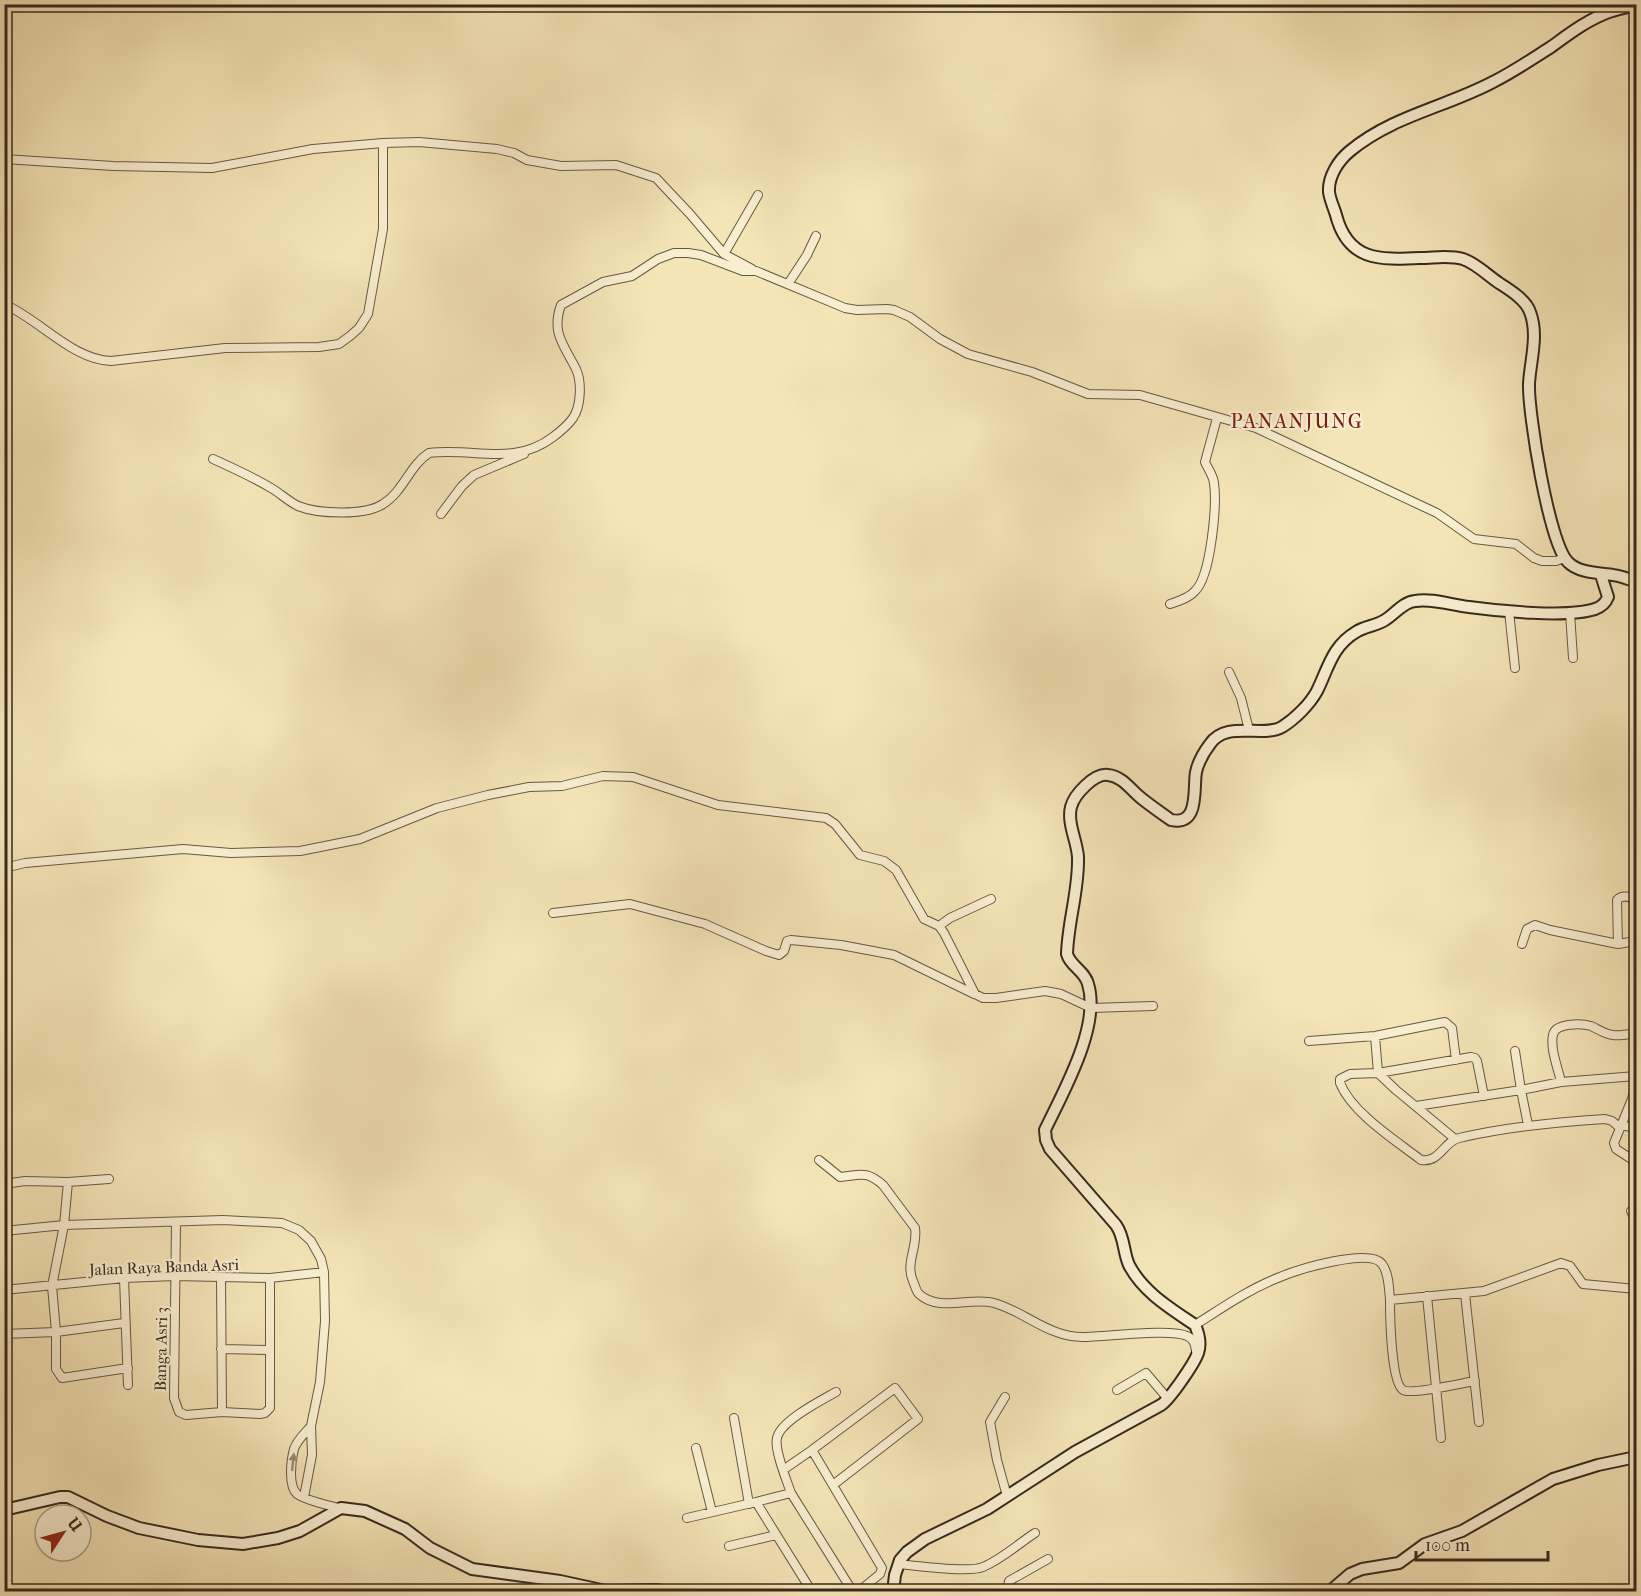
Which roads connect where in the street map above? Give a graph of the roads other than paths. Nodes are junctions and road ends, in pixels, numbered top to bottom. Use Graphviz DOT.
graph roads {
  1 [pos="1636,4"];
  2 [pos="383,143"];
  3 [pos="4,159"];
  4 [pos="758,195"];
  5 [pos="816,236"];
  6 [pos="724,254"];
  7 [pos="756,271"];
  8 [pos="788,284"];
  9 [pos="4,304"];
  10 [pos="1217,418"];
  11 [pos="530,450"];
  12 [pos="213,459"];
  13 [pos="441,514"];
  14 [pos="1564,558"];
  15 [pos="1601,575"];
  16 [pos="1636,582"];
  17 [pos="1170,604"];
  18 [pos="1509,610"];
  19 [pos="1569,613"];
  20 [pos="1573,658"];
  21 [pos="1515,668"];
  22 [pos="1229,672"];
  23 [pos="1249,730"];
  24 [pos="4,868"];
  25 [pos="992,899"];
  26 [pos="1636,899"];
  27 [pos="553,913"];
  28 [pos="939,926"];
  29 [pos="1636,941"];
  30 [pos="1522,944"];
  31 [pos="1618,944"];
  32 [pos="975,994"];
  33 [pos="1153,1006"];
  34 [pos="1091,1008"];
  35 [pos="1636,1033"];
  36 [pos="1375,1036"];
  37 [pos="1309,1041"];
  38 [pos="1515,1051"];
  39 [pos="1456,1060"];
  40 [pos="1378,1073"];
  41 [pos="1636,1076"];
  42 [pos="1561,1082"];
  43 [pos="1636,1083"];
  44 [pos="1521,1090"];
  45 [pos="1484,1096"];
  46 [pos="1416,1106"];
  47 [pos="1528,1125"];
  48 [pos="1620,1126"];
  49 [pos="1636,1128"];
  50 [pos="1455,1139"];
  51 [pos="819,1160"];
  52 [pos="1636,1162"];
  53 [pos="109,1179"];
  54 [pos="68,1182"];
  55 [pos="4,1184"];
  56 [pos="1631,1211"];
  57 [pos="1636,1221"];
  58 [pos="176,1222"];
  59 [pos="64,1225"];
  60 [pos="4,1231"];
  61 [pos="324,1272"];
  62 [pos="175,1276"];
  63 [pos="221,1277"];
  64 [pos="124,1278"];
  65 [pos="270,1278"];
  66 [pos="52,1286"];
  67 [pos="4,1290"];
  68 [pos="1636,1290"];
  69 [pos="1465,1294"];
  70 [pos="1427,1296"];
  71 [pos="1390,1300"];
  72 [pos="124,1323"];
  73 [pos="1195,1325"];
  74 [pos="56,1332"];
  75 [pos="4,1334"];
  76 [pos="221,1349"];
  77 [pos="270,1350"];
  78 [pos="1198,1355"];
  79 [pos="128,1368"];
  80 [pos="1475,1381"];
  81 [pos="128,1385"];
  82 [pos="1435,1388"];
  83 [pos="1117,1390"];
  84 [pos="837,1392"];
  85 [pos="1005,1396"];
  86 [pos="1168,1399"];
  87 [pos="222,1412"];
  88 [pos="734,1418"];
  89 [pos="1479,1422"];
  90 [pos="310,1426"];
  91 [pos="1441,1438"];
  92 [pos="696,1448"];
  93 [pos="812,1450"];
  94 [pos="1636,1457"];
  95 [pos="783,1470"];
  96 [pos="833,1485"];
  97 [pos="791,1493"];
  98 [pos="1007,1496"];
  99 [pos="304,1497"];
  100 [pos="752,1503"];
  101 [pos="341,1508"];
  102 [pos="4,1510"];
  103 [pos="712,1512"];
  104 [pos="687,1518"];
  105 [pos="1035,1533"];
  106 [pos="776,1535"];
  107 [pos="729,1546"];
  108 [pos="1048,1559"];
  109 [pos="899,1564"];
  110 [pos="666,1592"];
  111 [pos="812,1592"];
  112 [pos="853,1592"];
  113 [pos="858,1592"];
  114 [pos="893,1592"];
  115 [pos="1007,1592"];
  116 [pos="1329,1592"];
  1 -- 14 [label="street"];
  2 -- 3 [label="street"];
  2 -- 6 [label="street"];
  2 -- 9 [label="street"];
  4 -- 6 [label="street"];
  5 -- 8 [label="street"];
  6 -- 7 [label="street"];
  7 -- 8 [label="street"];
  7 -- 11 [label="street"];
  8 -- 10 [label="street"];
  10 -- 14 [label="street"];
  10 -- 17 [label="street"];
  11 -- 12 [label="street"];
  11 -- 13 [label="street"];
  14 -- 15 [label="street"];
  15 -- 16 [label="street"];
  15 -- 19 [label="street"];
  18 -- 19 [label="street"];
  18 -- 21 [label="street"];
  18 -- 23 [label="street"];
  19 -- 20 [label="street"];
  22 -- 23 [label="street"];
  23 -- 34 [label="street"];
  24 -- 28 [label="street"];
  25 -- 28 [label="street"];
  26 -- 31 [label="street"];
  27 -- 32 [label="street"];
  28 -- 32 [label="street"];
  29 -- 31 [label="street"];
  30 -- 31 [label="street"];
  32 -- 34 [label="street"];
  33 -- 34 [label="street"];
  34 -- 73 [label="street"];
  35 -- 42 [label="street"];
  36 -- 37 [label="street"];
  36 -- 39 [label="street"];
  36 -- 40 [label="street"];
  38 -- 44 [label="street"];
  39 -- 40 [label="street"];
  39 -- 45 [label="street"];
  40 -- 46 [label="street"];
  40 -- 50 [label="street"];
  41 -- 42 [label="street"];
  42 -- 44 [label="street"];
  43 -- 48 [label="street"];
  44 -- 45 [label="street"];
  44 -- 47 [label="street"];
  45 -- 46 [label="street"];
  46 -- 50 [label="street"];
  47 -- 48 [label="street"];
  47 -- 50 [label="street"];
  48 -- 49 [label="street"];
  48 -- 52 [label="street"];
  51 -- 78 [label="street"];
  53 -- 54 [label="street"];
  54 -- 55 [label="street"];
  54 -- 59 [label="street"];
  56 -- 57 [label="street"];
  58 -- 59 [label="street"];
  58 -- 61 [label="street"];
  58 -- 62 [label="street"];
  59 -- 60 [label="street"];
  59 -- 66 [label="street"];
  61 -- 65 [label="street, Jalan Raya Banda Asri"];
  61 -- 90 [label="street"];
  62 -- 63 [label="street, Jalan Raya Banda Asri"];
  62 -- 64 [label="street, Jalan Raya Banda Asri"];
  62 -- 87 [label="street, Banga Asri 3"];
  63 -- 65 [label="street, Jalan Raya Banda Asri"];
  63 -- 76 [label="street"];
  64 -- 66 [label="street, Jalan Raya Banda Asri"];
  64 -- 72 [label="street"];
  65 -- 77 [label="street, Banga Asri 3"];
  66 -- 67 [label="street, Jalan Raya Banda Asri"];
  66 -- 74 [label="street"];
  68 -- 69 [label="street"];
  69 -- 70 [label="street"];
  69 -- 80 [label="street"];
  70 -- 71 [label="street"];
  70 -- 82 [label="street"];
  71 -- 73 [label="street"];
  71 -- 82 [label="street"];
  72 -- 74 [label="street"];
  72 -- 79 [label="street"];
  73 -- 78 [label="street"];
  74 -- 75 [label="street"];
  74 -- 79 [label="street"];
  76 -- 77 [label="street"];
  76 -- 87 [label="street"];
  77 -- 87 [label="street, Banga Asri 3"];
  78 -- 86 [label="street"];
  79 -- 81 [label="street"];
  80 -- 82 [label="street"];
  80 -- 89 [label="street"];
  82 -- 91 [label="street"];
  83 -- 86 [label="street"];
  84 -- 95 [label="street"];
  85 -- 98 [label="street"];
  86 -- 98 [label="street"];
  88 -- 100 [label="street"];
  90 -- 99 [label="street"];
  99 -- 90 [label="street, one-way"];
  92 -- 103 [label="street"];
  93 -- 95 [label="street"];
  93 -- 96 [label="street"];
  93 -- 96 [label="street"];
  94 -- 116 [label="street"];
  95 -- 97 [label="street"];
  96 -- 113 [label="street"];
  97 -- 100 [label="street"];
  97 -- 112 [label="street"];
  98 -- 109 [label="street"];
  99 -- 101 [label="street"];
  100 -- 103 [label="street"];
  100 -- 106 [label="street"];
  101 -- 102 [label="street"];
  101 -- 110 [label="street"];
  103 -- 104 [label="street"];
  105 -- 109 [label="street"];
  106 -- 107 [label="street"];
  106 -- 111 [label="street"];
  108 -- 115 [label="street"];
  109 -- 114 [label="street"];
}
